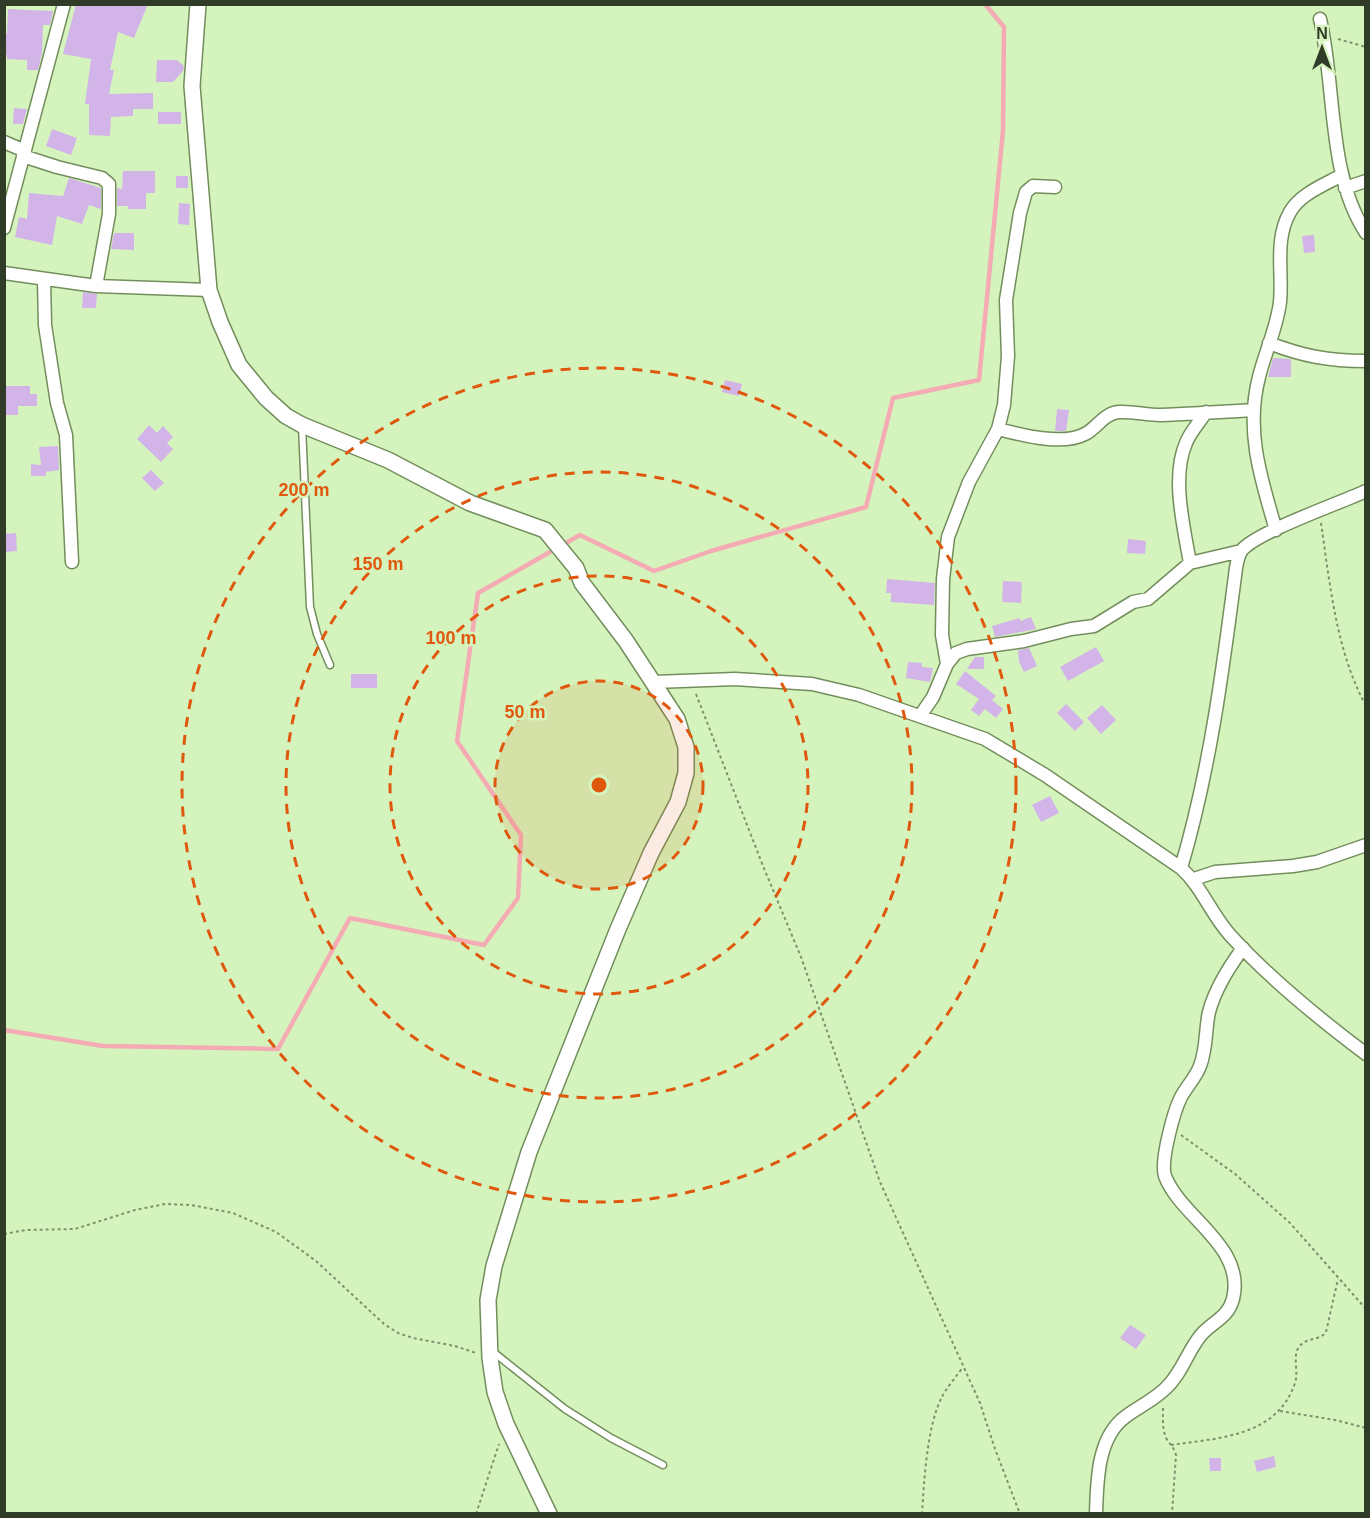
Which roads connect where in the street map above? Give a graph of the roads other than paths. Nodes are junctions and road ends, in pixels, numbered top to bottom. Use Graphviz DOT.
graph roads {
  1 [pos="64,4"];
  2 [pos="198,4"];
  3 [pos="1320,19"];
  4 [pos="4,142"];
  5 [pos="24,154"];
  6 [pos="1342,175"];
  7 [pos="1365,181"];
  8 [pos="1055,187"];
  9 [pos="1345,188"];
  10 [pos="4,228"];
  11 [pos="1365,233"];
  12 [pos="4,273"];
  13 [pos="44,280"];
  14 [pos="96,286"];
  15 [pos="209,290"];
  16 [pos="1269,343"];
  17 [pos="1365,361"];
  18 [pos="1253,410"];
  19 [pos="1206,412"];
  20 [pos="302,425"];
  21 [pos="998,429"];
  22 [pos="1365,491"];
  23 [pos="1276,530"];
  24 [pos="1241,551"];
  25 [pos="72,562"];
  26 [pos="1190,563"];
  27 [pos="946,664"];
  28 [pos="330,665"];
  29 [pos="654,682"];
  30 [pos="920,716"];
  31 [pos="1365,845"];
  32 [pos="1181,868"];
  33 [pos="1194,879"];
  34 [pos="1243,948"];
  35 [pos="1365,1054"];
  36 [pos="490,1354"];
  37 [pos="663,1465"];
  38 [pos="549,1514"];
  39 [pos="1096,1514"];
  1 -- 5 [label="street"];
  2 -- 15 [label="street"];
  3 -- 6 [label="street"];
  4 -- 5 [label="street"];
  5 -- 10 [label="street"];
  5 -- 14 [label="street"];
  6 -- 9 [label="street"];
  6 -- 16 [label="street"];
  7 -- 9 [label="street"];
  8 -- 21 [label="street"];
  9 -- 11 [label="street"];
  12 -- 13 [label="street"];
  13 -- 14 [label="street"];
  13 -- 25 [label="street"];
  14 -- 15 [label="street"];
  15 -- 20 [label="street"];
  16 -- 17 [label="street"];
  16 -- 18 [label="street"];
  18 -- 19 [label="street"];
  18 -- 23 [label="street"];
  19 -- 21 [label="street"];
  19 -- 26 [label="street"];
  20 -- 28 [label="lane"];
  20 -- 29 [label="street"];
  21 -- 27 [label="street"];
  22 -- 23 [label="street"];
  23 -- 24 [label="street"];
  24 -- 26 [label="street"];
  24 -- 32 [label="street"];
  26 -- 27 [label="street"];
  27 -- 30 [label="street"];
  29 -- 30 [label="street"];
  29 -- 36 [label="street"];
  30 -- 32 [label="street"];
  31 -- 33 [label="street"];
  32 -- 33 [label="street"];
  33 -- 34 [label="street"];
  34 -- 35 [label="street"];
  34 -- 39 [label="street"];
  36 -- 37 [label="lane"];
  36 -- 38 [label="street"];
}
